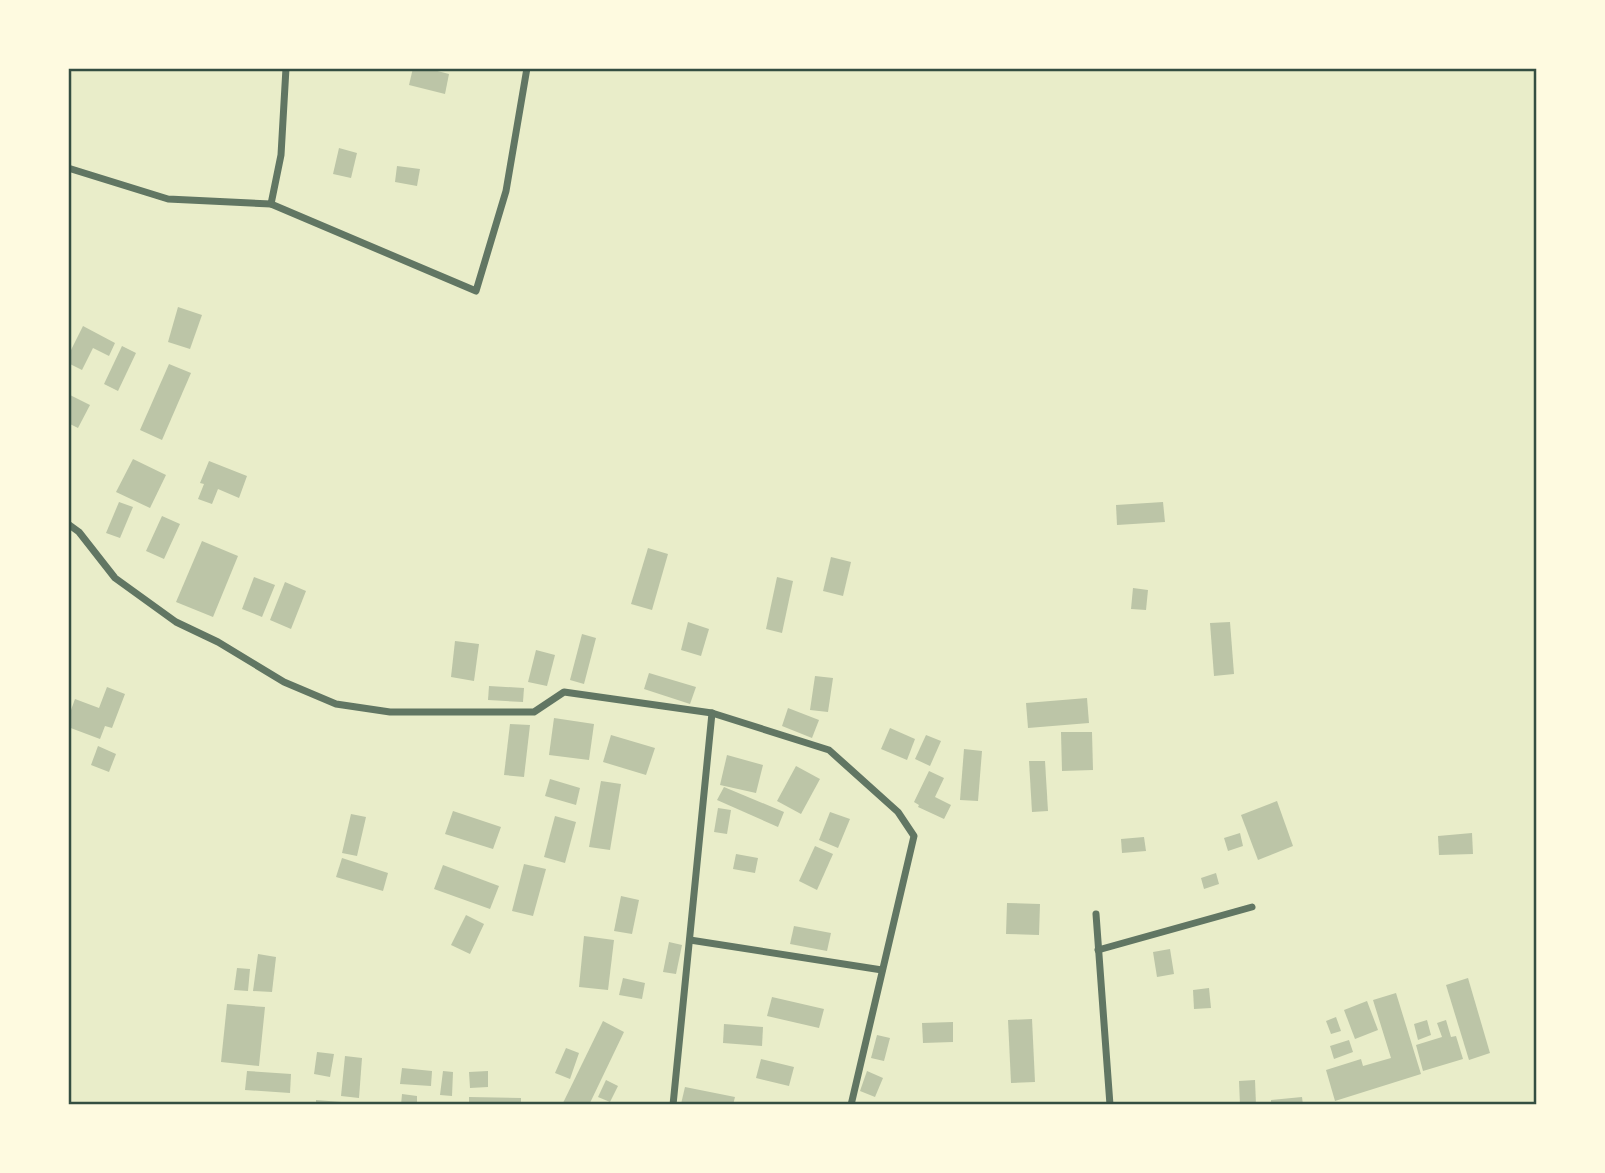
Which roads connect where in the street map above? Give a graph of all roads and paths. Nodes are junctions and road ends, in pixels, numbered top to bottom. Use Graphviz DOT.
graph roads {
  1 [pos="286,68"];
  2 [pos="527,68"];
  3 [pos="68,168"];
  4 [pos="271,204"];
  5 [pos="68,524"];
  6 [pos="712,713"];
  7 [pos="1252,907"];
  8 [pos="1096,914"];
  9 [pos="690,940"];
  10 [pos="1098,950"];
  11 [pos="882,970"];
  12 [pos="673,1105"];
  13 [pos="850,1105"];
  14 [pos="1110,1105"];
  1 -- 4 [label="street"];
  2 -- 4 [label="street"];
  3 -- 4 [label="street"];
  5 -- 6 [label="street"];
  6 -- 9 [label="street"];
  6 -- 11 [label="street"];
  7 -- 10 [label="street"];
  8 -- 10 [label="street"];
  9 -- 11 [label="street"];
  9 -- 12 [label="street"];
  10 -- 14 [label="street"];
  11 -- 13 [label="street"];
}
